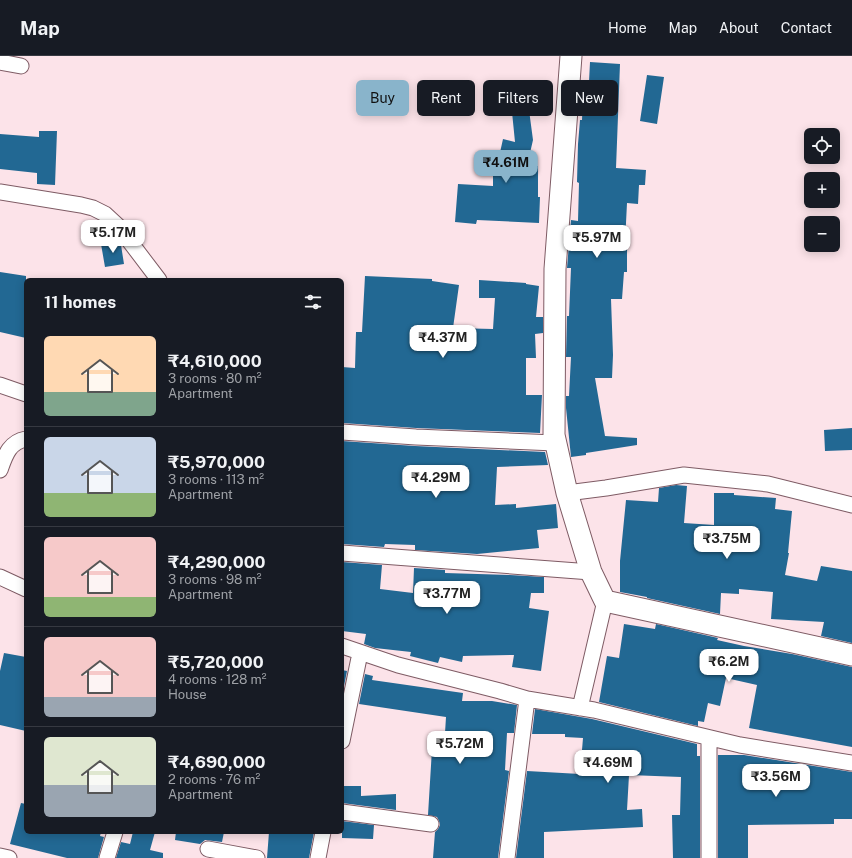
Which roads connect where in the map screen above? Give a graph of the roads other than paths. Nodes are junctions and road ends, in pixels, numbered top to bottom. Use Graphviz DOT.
graph roads {
  1 [pos="571,56"];
  2 [pos="0,62"];
  3 [pos="21,66"];
  4 [pos="0,192"];
  5 [pos="157,278"];
  6 [pos="0,385"];
  7 [pos="24,393"];
  8 [pos="344,432"];
  9 [pos="24,437"];
  10 [pos="555,443"];
  11 [pos="0,470"];
  12 [pos="567,493"];
  13 [pos="852,505"];
  14 [pos="344,553"];
  15 [pos="591,572"];
  16 [pos="0,577"];
  17 [pos="24,589"];
  18 [pos="605,601"];
  19 [pos="344,647"];
  20 [pos="360,654"];
  21 [pos="852,655"];
  22 [pos="527,699"];
  23 [pos="580,708"];
  24 [pos="344,731"];
  25 [pos="709,738"];
  26 [pos="852,763"];
  27 [pos="344,812"];
  28 [pos="431,824"];
  29 [pos="114,834"];
  30 [pos="323,834"];
  31 [pos="208,850"];
  32 [pos="0,856"];
  33 [pos="9,858"];
  34 [pos="107,858"];
  35 [pos="257,858"];
  36 [pos="318,858"];
  37 [pos="507,858"];
  38 [pos="710,858"];
  1 -- 10 [label="main road"];
  2 -- 3 [label="street"];
  4 -- 5 [label="street"];
  6 -- 7 [label="street"];
  8 -- 10 [label="street"];
  9 -- 11 [label="street"];
  10 -- 12 [label="main road"];
  12 -- 13 [label="street"];
  12 -- 15 [label="main road"];
  14 -- 15 [label="street"];
  15 -- 18 [label="main road"];
  16 -- 17 [label="street"];
  18 -- 21 [label="main road"];
  18 -- 23 [label="street"];
  19 -- 20 [label="street"];
  20 -- 22 [label="street"];
  20 -- 24 [label="street"];
  22 -- 23 [label="street"];
  22 -- 37 [label="street"];
  23 -- 25 [label="street"];
  25 -- 26 [label="street"];
  25 -- 38 [label="street"];
  27 -- 28 [label="street"];
  29 -- 34 [label="street"];
  30 -- 36 [label="street"];
  31 -- 35 [label="street"];
  32 -- 33 [label="street"];
}
